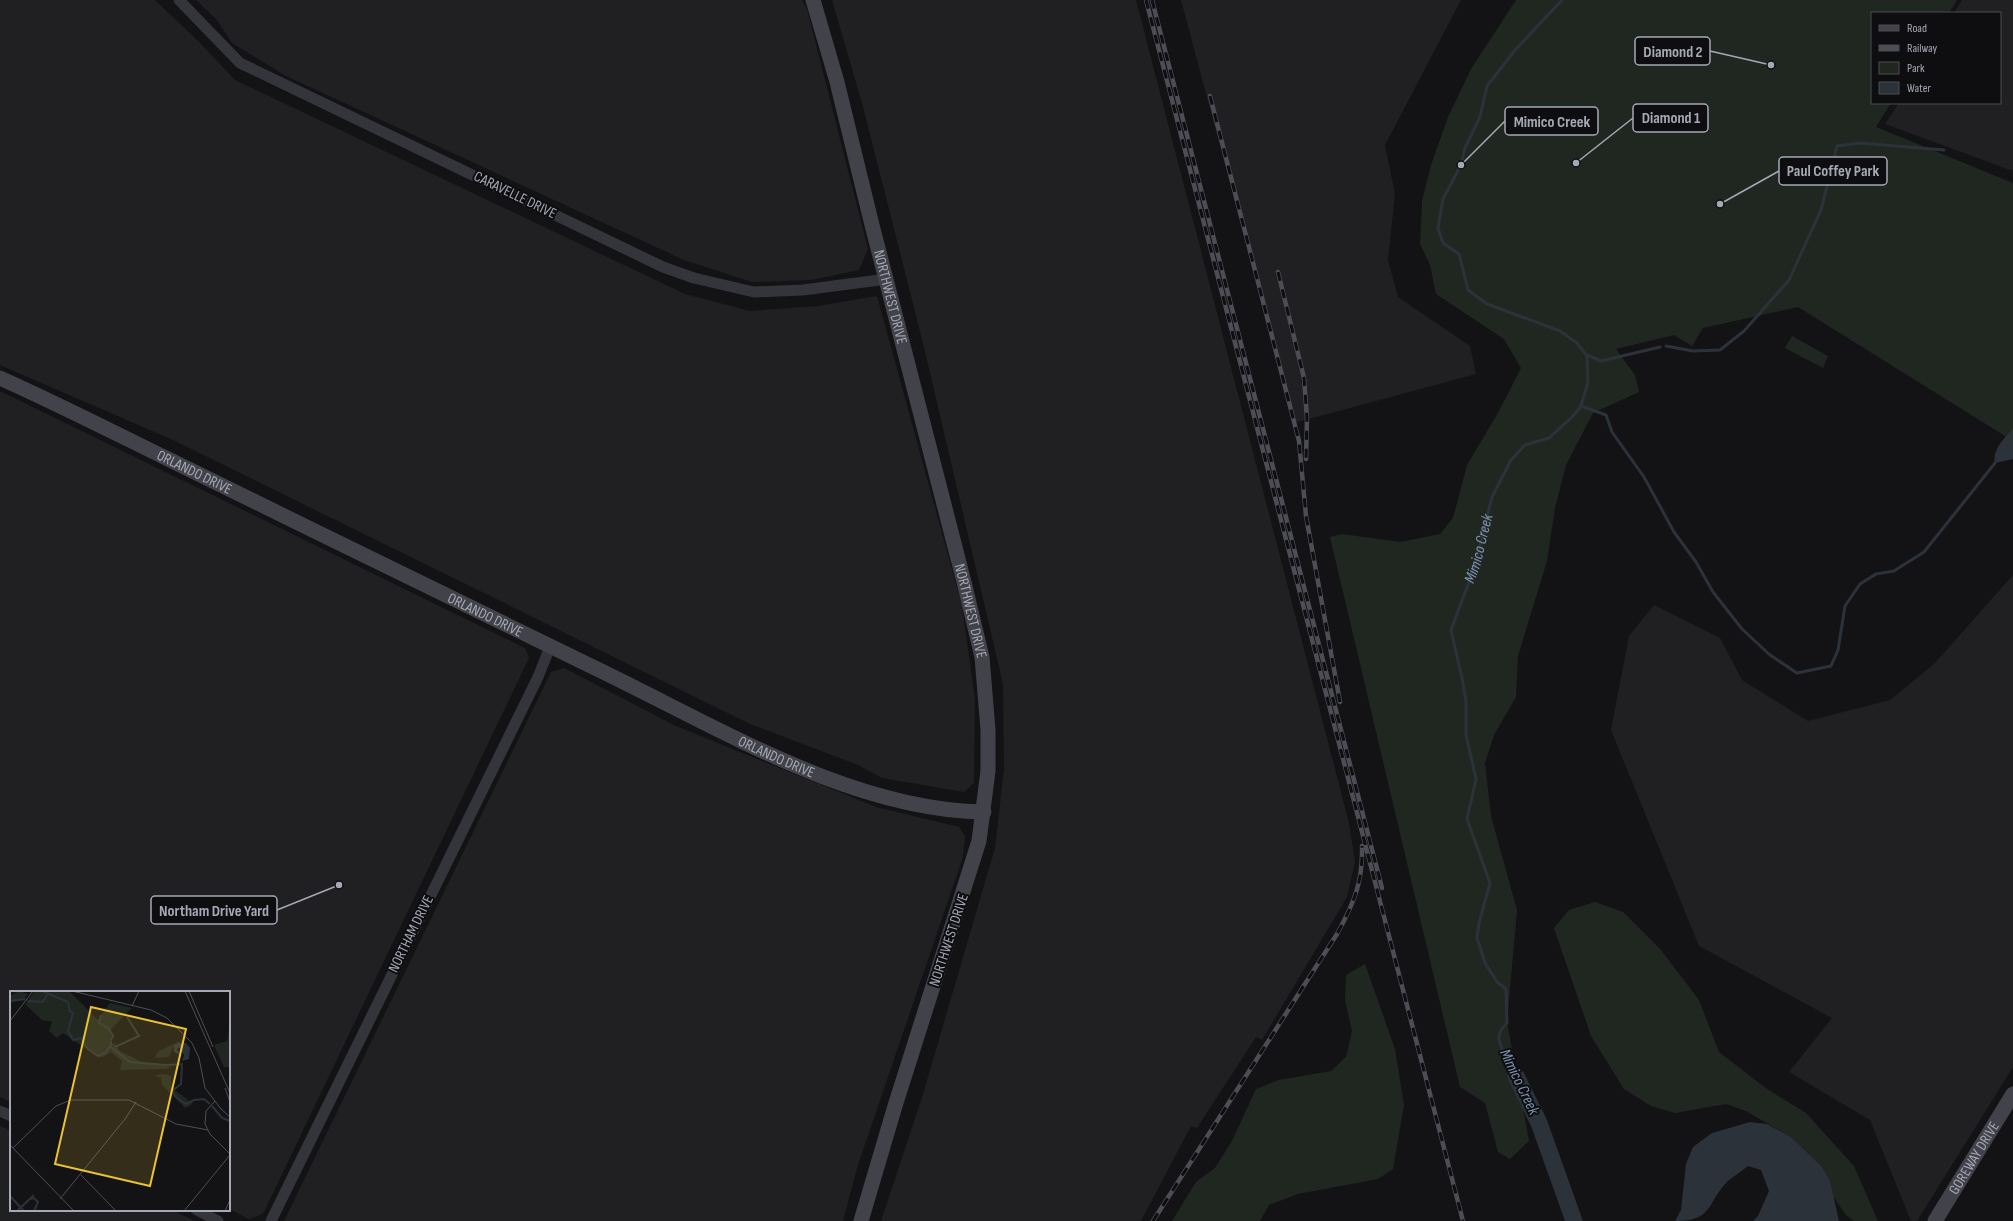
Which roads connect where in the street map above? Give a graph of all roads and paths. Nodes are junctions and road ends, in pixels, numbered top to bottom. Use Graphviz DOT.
graph roads {
  1 [pos="179,0"];
  2 [pos="813,0"];
  3 [pos="887,279"];
  4 [pos="0,378"];
  5 [pos="550,647"];
  6 [pos="984,812"];
  7 [pos="2013,1094"];
  8 [pos="0,1111"];
  9 [pos="10,1116"];
  10 [pos="199,1211"];
  11 [pos="218,1221"];
  12 [pos="271,1221"];
  13 [pos="861,1221"];
  14 [pos="1935,1221"];
  1 -- 3 [label="street, CARAVELLE DRIVE"];
  2 -- 3 [label="street, NORTHWEST DRIVE"];
  3 -- 6 [label="street, NORTHWEST DRIVE"];
  4 -- 5 [label="street, ORLANDO DRIVE"];
  5 -- 6 [label="street, ORLANDO DRIVE"];
  5 -- 12 [label="street, NORTHAM DRIVE"];
  6 -- 13 [label="street, NORTHWEST DRIVE"];
  7 -- 14 [label="street, GOREWAY DRIVE"];
  8 -- 9 [label="street"];
  10 -- 11 [label="street"];
}
